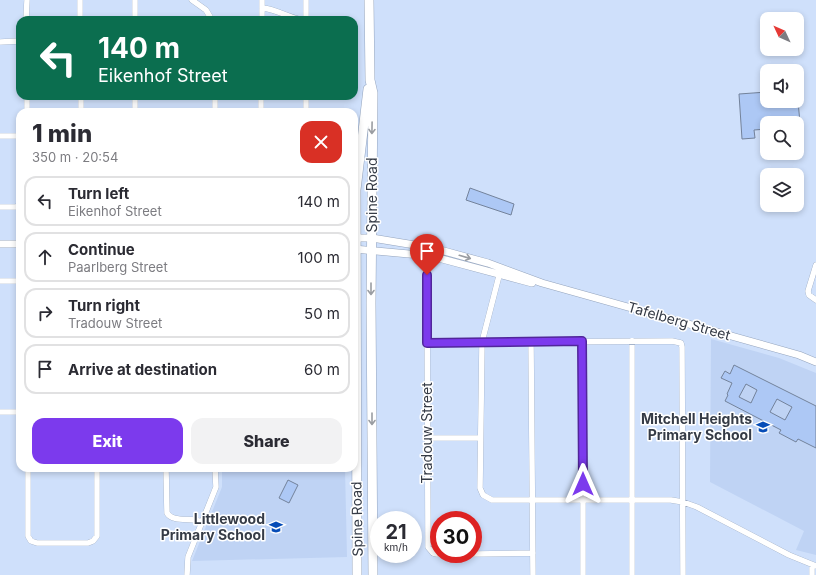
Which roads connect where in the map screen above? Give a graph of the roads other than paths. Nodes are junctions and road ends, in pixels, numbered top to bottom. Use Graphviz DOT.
graph roads {
  1 [pos="27,0"];
  2 [pos="80,0"];
  3 [pos="135,0"];
  4 [pos="192,0"];
  5 [pos="262,0"];
  6 [pos="306,0"];
  7 [pos="369,0"];
  8 [pos="262,8"];
  9 [pos="26,16"];
  10 [pos="80,16"];
  11 [pos="135,16"];
  12 [pos="210,16"];
  13 [pos="262,16"];
  14 [pos="288,16"];
  15 [pos="306,16"];
  16 [pos="16,41"];
  17 [pos="0,42"];
  18 [pos="370,80"];
  19 [pos="0,136"];
  20 [pos="16,136"];
  21 [pos="358,169"];
  22 [pos="0,207"];
  23 [pos="16,207"];
  24 [pos="358,238"];
  25 [pos="372,238"];
  26 [pos="0,244"];
  27 [pos="16,244"];
  28 [pos="358,249"];
  29 [pos="372,250"];
  30 [pos="816,265"];
  31 [pos="500,272"];
  32 [pos="427,275"];
  33 [pos="0,281"];
  34 [pos="16,281"];
  35 [pos="816,300"];
  36 [pos="582,341"];
  37 [pos="632,341"];
  38 [pos="482,342"];
  39 [pos="531,342"];
  40 [pos="427,343"];
  41 [pos="816,362"];
  42 [pos="0,412"];
  43 [pos="16,412"];
  44 [pos="427,438"];
  45 [pos="480,438"];
  46 [pos="28,472"];
  47 [pos="97,472"];
  48 [pos="166,472"];
  49 [pos="215,472"];
  50 [pos="356,472"];
  51 [pos="583,499"];
  52 [pos="532,500"];
  53 [pos="633,500"];
  54 [pos="683,502"];
  55 [pos="202,522"];
  56 [pos="430,550"];
  57 [pos="533,553"];
  58 [pos="482,554"];
  59 [pos="814,565"];
  60 [pos="187,575"];
  61 [pos="357,575"];
  62 [pos="373,575"];
  63 [pos="533,575"];
  64 [pos="583,575"];
  65 [pos="632,575"];
  66 [pos="683,575"];
  67 [pos="812,575"];
  1 -- 9 [label="street"];
  2 -- 10 [label="street"];
  3 -- 11 [label="street"];
  4 -- 12 [label="street"];
  5 -- 8 [label="street"];
  6 -- 15 [label="street"];
  7 -- 18 [label="main road, Spine Road"];
  8 -- 13 [label="street"];
  8 -- 14 [label="street"];
  16 -- 17 [label="street"];
  18 -- 21 [label="main road, Spine Road"];
  18 -- 25 [label="main road, Spine Road, one-way"];
  19 -- 20 [label="street"];
  22 -- 23 [label="street"];
  24 -- 25 [label="street, Tafelberg Street"];
  25 -- 29 [label="main road, Spine Road"];
  25 -- 31 [label="street, Tafelberg Street, one-way"];
  26 -- 27 [label="street"];
  28 -- 29 [label="street, Tafelberg Street"];
  29 -- 31 [label="street, Tafelberg Street"];
  29 -- 62 [label="main road, Spine Road, one-way"];
  30 -- 35 [label="street"];
  31 -- 38 [label="street"];
  31 -- 41 [label="street, Tafelberg Street"];
  32 -- 40 [label="street, Tradouw Street"];
  33 -- 34 [label="street"];
  36 -- 37 [label="street"];
  36 -- 39 [label="street"];
  36 -- 51 [label="street"];
  37 -- 53 [label="street"];
  37 -- 54 [label="street"];
  38 -- 39 [label="street"];
  38 -- 40 [label="street"];
  38 -- 45 [label="street"];
  39 -- 52 [label="street"];
  40 -- 44 [label="street, Tradouw Street"];
  42 -- 43 [label="street"];
  44 -- 45 [label="street"];
  44 -- 56 [label="street, Tradouw Street"];
  45 -- 52 [label="street"];
  46 -- 47 [label="street"];
  48 -- 55 [label="street"];
  49 -- 55 [label="street"];
  50 -- 61 [label="main road, Spine Road"];
  51 -- 52 [label="street"];
  51 -- 53 [label="street"];
  51 -- 64 [label="street"];
  52 -- 57 [label="street"];
  53 -- 54 [label="street"];
  53 -- 65 [label="street"];
  54 -- 59 [label="street"];
  54 -- 66 [label="street"];
  55 -- 60 [label="street"];
  57 -- 58 [label="street"];
  57 -- 63 [label="street"];
  59 -- 67 [label="street"];
}
